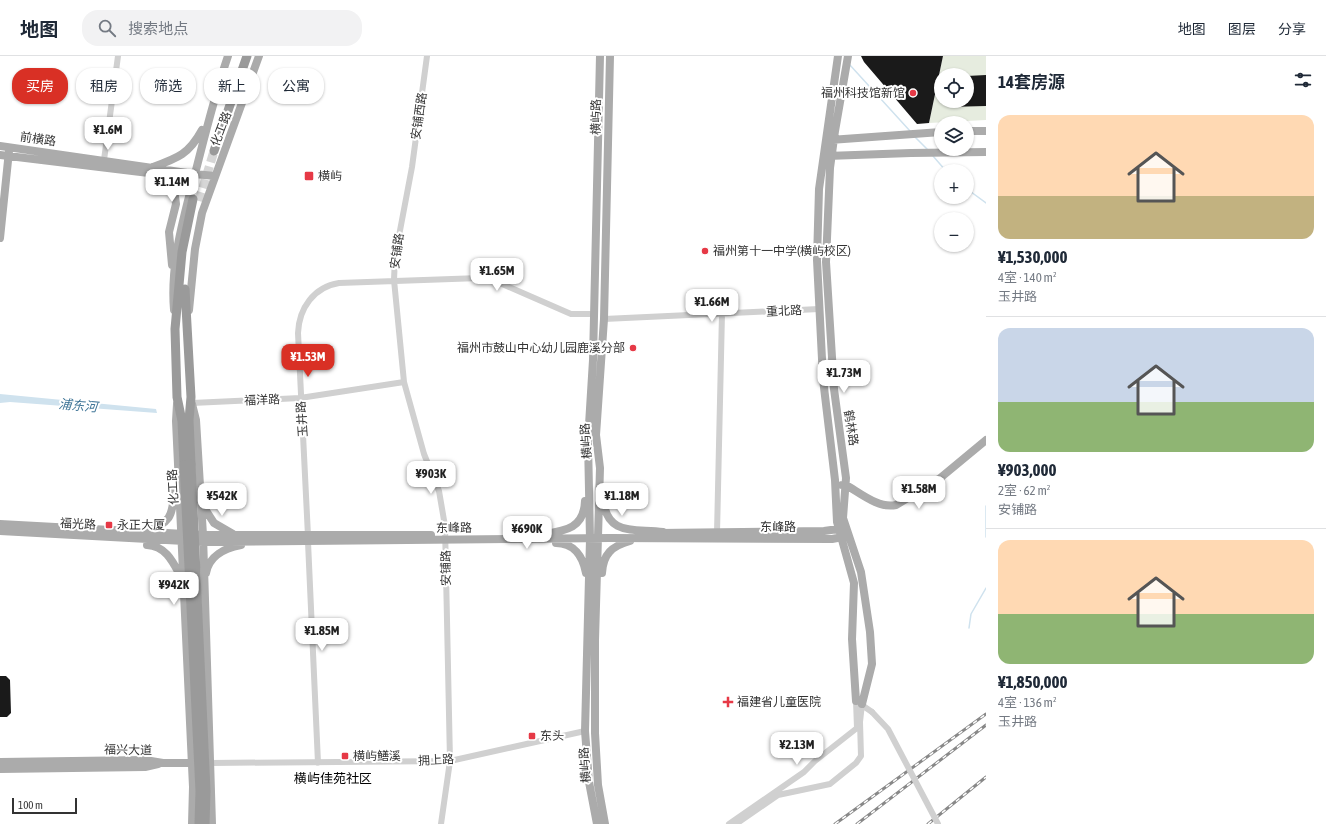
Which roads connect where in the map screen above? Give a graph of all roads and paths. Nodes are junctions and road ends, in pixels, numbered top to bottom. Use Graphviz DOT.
graph roads {
  1 [pos="118,56"];
  2 [pos="228,56"];
  3 [pos="241,56"];
  4 [pos="247,56"];
  5 [pos="259,56"];
  6 [pos="427,56"];
  7 [pos="600,56"];
  8 [pos="610,56"];
  9 [pos="838,56"];
  10 [pos="848,56"];
  11 [pos="208,120"];
  12 [pos="986,130"];
  13 [pos="974,131"];
  14 [pos="934,132"];
  15 [pos="830,140"];
  16 [pos="4,146"];
  17 [pos="986,152"];
  18 [pos="4,155"];
  19 [pos="827,156"];
  20 [pos="104,160"];
  21 [pos="152,168"];
  22 [pos="158,176"];
  23 [pos="194,176"];
  24 [pos="410,176"];
  25 [pos="214,178"];
  26 [pos="0,188"];
  27 [pos="194,198"];
  28 [pos="172,222"];
  29 [pos="0,238"];
  30 [pos="394,280"];
  31 [pos="174,281"];
  32 [pos="819,309"];
  33 [pos="594,314"];
  34 [pos="722,314"];
  35 [pos="604,319"];
  36 [pos="176,329"];
  37 [pos="188,329"];
  38 [pos="404,382"];
  39 [pos="300,398"];
  40 [pos="191,400"];
  41 [pos="986,440"];
  42 [pos="986,445"];
  43 [pos="184,465"];
  44 [pos="588,468"];
  45 [pos="600,468"];
  46 [pos="846,489"];
  47 [pos="836,490"];
  48 [pos="201,503"];
  49 [pos="0,524"];
  50 [pos="0,531"];
  51 [pos="135,532"];
  52 [pos="716,532"];
  53 [pos="672,533"];
  54 [pos="843,533"];
  55 [pos="539,535"];
  56 [pos="238,536"];
  57 [pos="599,536"];
  58 [pos="589,537"];
  59 [pos="106,538"];
  60 [pos="180,538"];
  61 [pos="446,538"];
  62 [pos="638,538"];
  63 [pos="203,539"];
  64 [pos="308,539"];
  65 [pos="524,540"];
  66 [pos="257,542"];
  67 [pos="183,579"];
  68 [pos="588,588"];
  69 [pos="204,590"];
  70 [pos="597,609"];
  71 [pos="859,702"];
  72 [pos="585,731"];
  73 [pos="450,761"];
  74 [pos="0,762"];
  75 [pos="191,763"];
  76 [pos="211,763"];
  77 [pos="318,763"];
  78 [pos="163,764"];
  79 [pos="0,770"];
  80 [pos="192,820"];
  81 [pos="213,821"];
  82 [pos="199,824"];
  83 [pos="205,824"];
  84 [pos="441,824"];
  85 [pos="597,824"];
  86 [pos="605,824"];
  87 [pos="729,824"];
  88 [pos="736,824"];
  89 [pos="938,824"];
  1 -- 20 [label="street"];
  2 -- 11 [label="main road"];
  3 -- 4 [label="highway, 化工路"];
  5 -- 25 [label="main road, 化工路"];
  6 -- 24 [label="street, 安铺西路"];
  7 -- 33 [label="main road, 横屿路"];
  8 -- 35 [label="main road, 横屿路"];
  9 -- 15 [label="main road, 鹤林路"];
  10 -- 15 [label="main road, 鹤林路"];
  11 -- 21 [label="main road"];
  11 -- 23 [label="main road"];
  12 -- 13 [label="main road"];
  14 -- 15 [label="main road"];
  15 -- 19 [label="main road, 鹤林路"];
  16 -- 18 [label="main road"];
  16 -- 20 [label="main road, 前横路"];
  17 -- 19 [label="main road"];
  18 -- 22 [label="main road, 前横路"];
  18 -- 26 [label="main road"];
  18 -- 29 [label="main road"];
  19 -- 32 [label="main road, 鹤林路"];
  19 -- 46 [label="main road, 鹤林路"];
  20 -- 21 [label="main road, 前横路"];
  21 -- 23 [label="main road, 前横路"];
  22 -- 23 [label="main road, 前横路"];
  22 -- 28 [label="main road"];
  23 -- 25 [label="main road, 前横路"];
  23 -- 27 [label="main road"];
  24 -- 30 [label="street, 安铺路"];
  25 -- 37 [label="main road, 化工路"];
  27 -- 28 [label="main road"];
  27 -- 31 [label="main road"];
  27 -- 36 [label="highway, 化工路"];
  27 -- 37 [label="highway, 化工路"];
  28 -- 31 [label="main road"];
  30 -- 33 [label="street, 玉井路"];
  30 -- 38 [label="street, 安铺路"];
  30 -- 39 [label="street, 玉井路"];
  31 -- 36 [label="main road"];
  32 -- 34 [label="street, 重北路"];
  32 -- 47 [label="main road, 鹤林路"];
  33 -- 44 [label="main road, 横屿路"];
  34 -- 35 [label="street, 重北路"];
  34 -- 52 [label="street"];
  35 -- 45 [label="main road, 横屿路"];
  36 -- 43 [label="highway, 化工路"];
  37 -- 40 [label="highway, 化工路"];
  38 -- 39 [label="street, 福洋路"];
  38 -- 61 [label="street, 安铺路"];
  39 -- 40 [label="street, 福洋路"];
  39 -- 64 [label="street, 玉井路"];
  40 -- 43 [label="highway, 化工路"];
  40 -- 48 [label="main road"];
  41 -- 46 [label="main road"];
  42 -- 46 [label="main road"];
  43 -- 51 [label="main road"];
  43 -- 60 [label="main road"];
  43 -- 82 [label="highway, 化工路, bridge"];
  43 -- 83 [label="highway, 化工路, bridge"];
  44 -- 55 [label="main road"];
  44 -- 58 [label="main road, 横屿路"];
  45 -- 53 [label="main road"];
  45 -- 57 [label="main road, 横屿路"];
  46 -- 47 [label="main road"];
  46 -- 54 [label="main road, 鹤林路"];
  47 -- 54 [label="main road, 鹤林路"];
  48 -- 56 [label="main road"];
  48 -- 63 [label="main road"];
  49 -- 51 [label="main road, 福光路"];
  50 -- 59 [label="main road, 福光路"];
  51 -- 60 [label="main road, 福光路"];
  52 -- 53 [label="main road, 东峰路"];
  52 -- 54 [label="main road, 东峰路"];
  53 -- 57 [label="main road, 东峰路"];
  54 -- 62 [label="main road, 东峰路"];
  54 -- 71 [label="main road, 鹤林路"];
  54 -- 71 [label="main road, 鹤林路"];
  55 -- 58 [label="main road, 东峰路"];
  55 -- 61 [label="main road, 东峰路"];
  56 -- 63 [label="main road, 东峰路"];
  56 -- 64 [label="main road, 东峰路"];
  57 -- 58 [label="main road, 东峰路"];
  57 -- 62 [label="main road, 东峰路"];
  57 -- 70 [label="main road, 横屿路"];
  58 -- 65 [label="main road, 东峰路"];
  58 -- 68 [label="main road, 横屿路"];
  59 -- 60 [label="main road, 福光路"];
  59 -- 67 [label="main road"];
  60 -- 63 [label="main road, 福光路"];
  60 -- 67 [label="main road"];
  61 -- 64 [label="main road, 东峰路"];
  61 -- 65 [label="main road, 东峰路"];
  61 -- 73 [label="street, 安铺路"];
  62 -- 70 [label="main road"];
  63 -- 66 [label="main road, 东峰路"];
  63 -- 69 [label="main road"];
  64 -- 66 [label="main road, 东峰路"];
  64 -- 77 [label="street, 玉井路"];
  65 -- 68 [label="main road"];
  66 -- 69 [label="main road"];
  67 -- 75 [label="main road"];
  68 -- 72 [label="main road, 横屿路"];
  69 -- 76 [label="main road"];
  70 -- 86 [label="main road, 横屿路"];
  71 -- 87 [label="street"];
  71 -- 88 [label="street"];
  71 -- 89 [label="street, bridge"];
  72 -- 73 [label="street, 拥上路"];
  72 -- 85 [label="main road, 横屿路"];
  73 -- 77 [label="street, 拥上路"];
  73 -- 84 [label="street, 安铺路"];
  74 -- 78 [label="main road, 福兴大道"];
  75 -- 76 [label="main road"];
  75 -- 78 [label="main road"];
  75 -- 80 [label="main road"];
  76 -- 77 [label="street, 拥上路"];
  76 -- 81 [label="main road"];
  78 -- 79 [label="main road, 福兴大道"];
}
